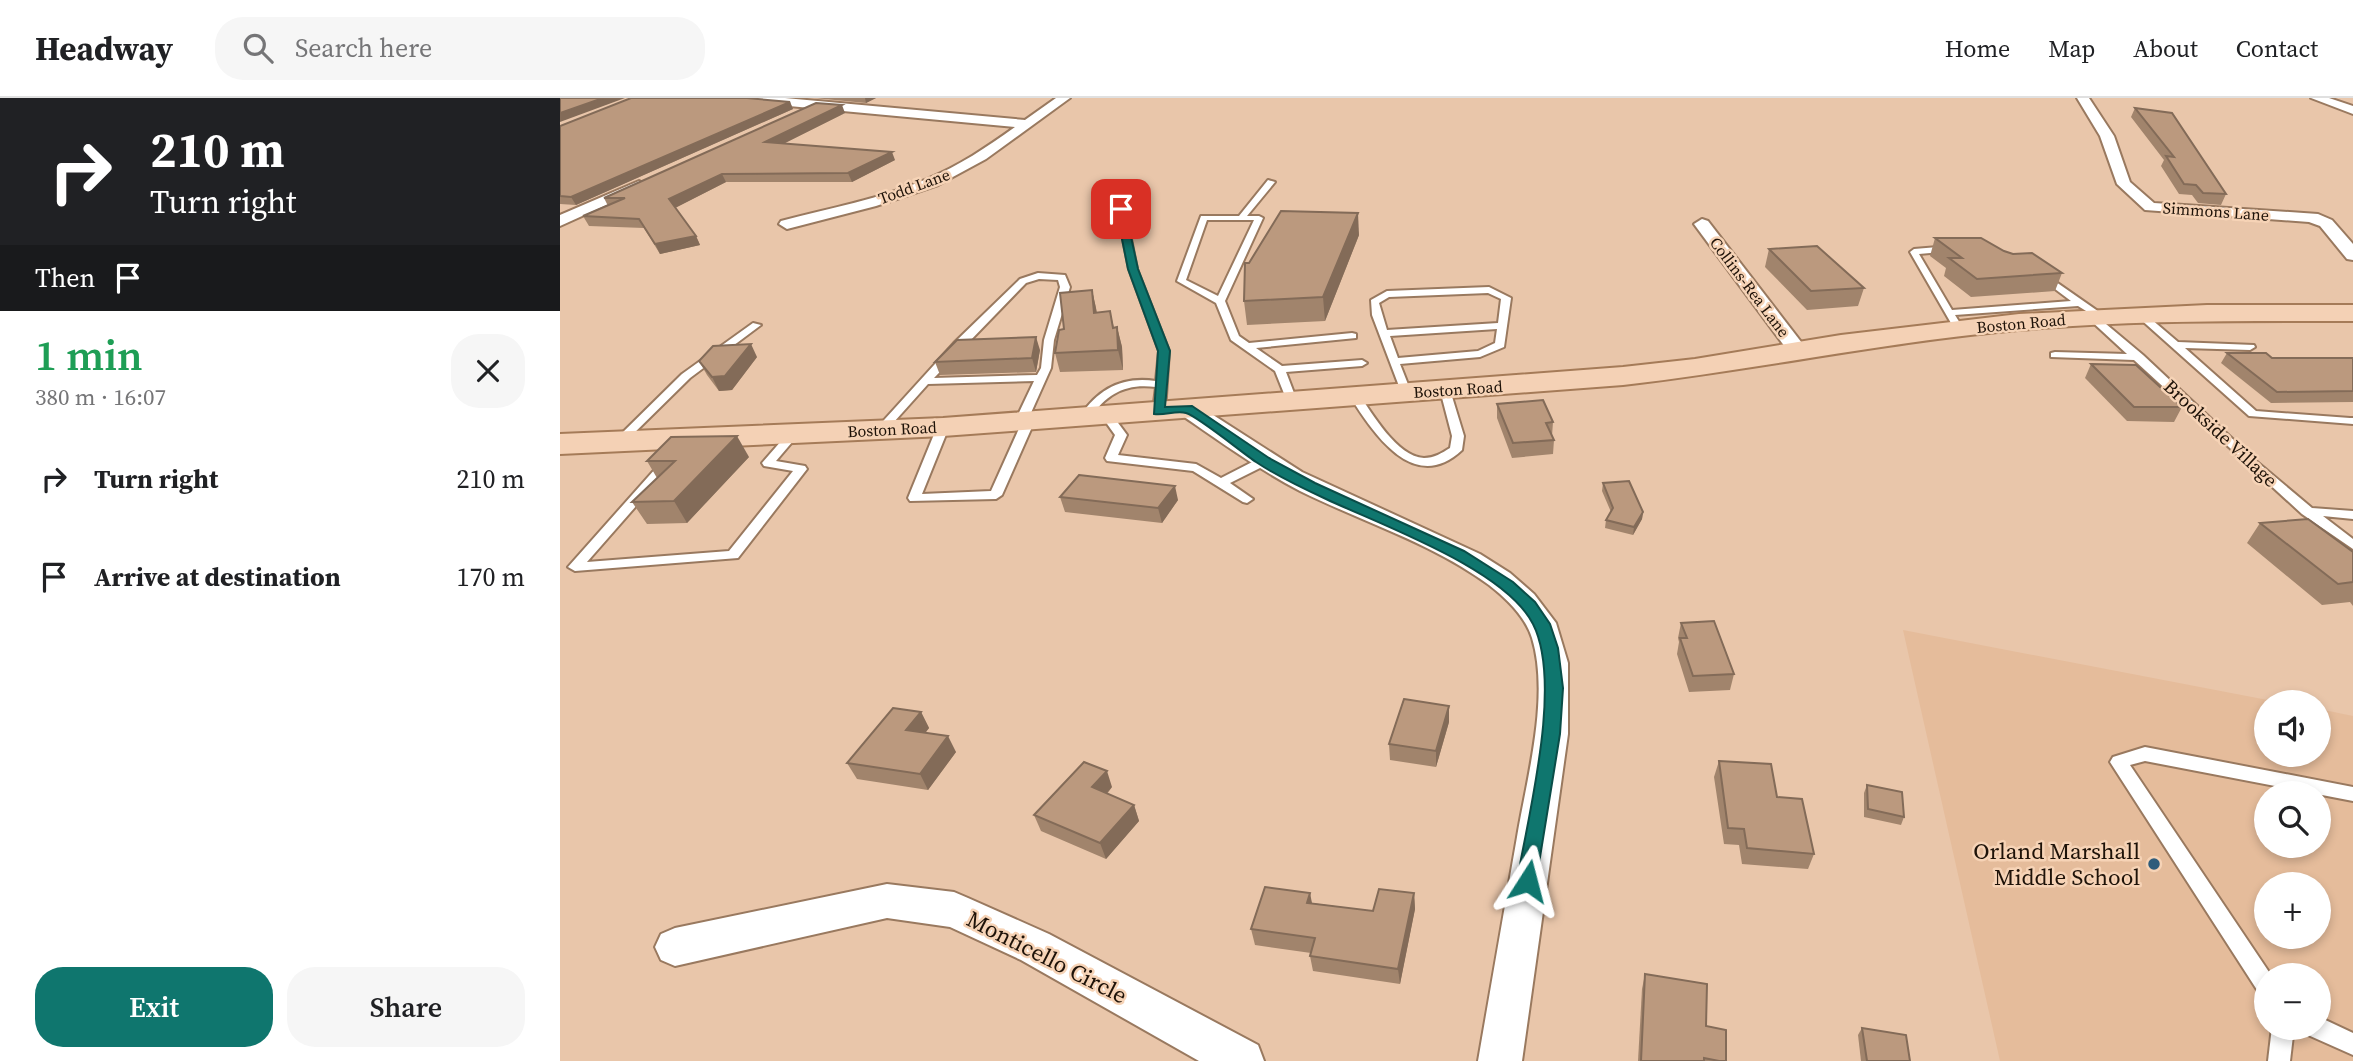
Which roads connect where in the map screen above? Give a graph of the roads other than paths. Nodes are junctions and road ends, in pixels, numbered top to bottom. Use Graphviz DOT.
graph roads {
  1 [pos="747,98"];
  2 [pos="1064,98"];
  3 [pos="2083,98"];
  4 [pos="2318,98"];
  5 [pos="817,105"];
  6 [pos="2353,110"];
  7 [pos="793,116"];
  8 [pos="1026,124"];
  9 [pos="658,177"];
  10 [pos="1271,181"];
  11 [pos="1121,209"];
  12 [pos="1241,218"];
  13 [pos="560,221"];
  14 [pos="787,224"];
  15 [pos="1702,224"];
  16 [pos="1959,249"];
  17 [pos="2353,255"];
  18 [pos="2030,267"];
  19 [pos="1220,302"];
  20 [pos="2091,312"];
  21 [pos="2353,313"];
  22 [pos="2141,315"];
  23 [pos="1953,321"];
  24 [pos="756,325"];
  25 [pos="1502,326"];
  26 [pos="1384,333"];
  27 [pos="1352,336"];
  28 [pos="2175,345"];
  29 [pos="1247,346"];
  30 [pos="2250,347"];
  31 [pos="1798,351"];
  32 [pos="2055,355"];
  33 [pos="2139,357"];
  34 [pos="1394,360"];
  35 [pos="1362,363"];
  36 [pos="1280,369"];
  37 [pos="1042,378"];
  38 [pos="925,381"];
  39 [pos="1445,390"];
  40 [pos="1406,392"];
  41 [pos="1354,395"];
  42 [pos="1292,401"];
  43 [pos="1169,402"];
  44 [pos="1097,415"];
  45 [pos="1026,418"];
  46 [pos="2350,421"];
  47 [pos="943,426"];
  48 [pos="881,429"];
  49 [pos="793,434"];
  50 [pos="690,438"];
  51 [pos="622,439"];
  52 [pos="560,444"];
  53 [pos="1264,461"];
  54 [pos="1221,483"];
  55 [pos="1247,499"];
  56 [pos="2307,511"];
  57 [pos="2353,515"];
  58 [pos="2353,545"];
  59 [pos="2353,794"];
  60 [pos="675,947"];
  61 [pos="2254,968"];
  62 [pos="2331,1034"];
  63 [pos="2281,1040"];
  64 [pos="2353,1044"];
  65 [pos="1242,1061"];
  66 [pos="1500,1061"];
  67 [pos="2279,1061"];
  1 -- 5 [label="street"];
  2 -- 8 [label="street, Todd Lane"];
  3 -- 17 [label="street, Simmons Lane"];
  4 -- 6 [label="street"];
  5 -- 7 [label="street"];
  5 -- 8 [label="street"];
  8 -- 14 [label="street, Todd Lane"];
  9 -- 13 [label="street"];
  10 -- 12 [label="lane"];
  11 -- 43 [label="lane"];
  12 -- 19 [label="lane"];
  12 -- 19 [label="lane"];
  15 -- 31 [label="street, Collins-Rea Lane"];
  16 -- 23 [label="lane"];
  18 -- 20 [label="lane, Brookside Village"];
  19 -- 29 [label="lane"];
  20 -- 22 [label="main road, Boston Road"];
  20 -- 23 [label="main road, Boston Road"];
  20 -- 33 [label="lane, Brookside Village"];
  21 -- 22 [label="main road, Boston Road"];
  22 -- 28 [label="lane"];
  23 -- 31 [label="main road, Boston Road"];
  24 -- 51 [label="lane"];
  25 -- 26 [label="lane"];
  25 -- 26 [label="lane"];
  25 -- 34 [label="lane"];
  26 -- 34 [label="lane"];
  27 -- 29 [label="lane"];
  28 -- 30 [label="lane"];
  28 -- 46 [label="lane"];
  29 -- 36 [label="lane"];
  31 -- 39 [label="main road, Boston Road"];
  32 -- 33 [label="lane"];
  33 -- 56 [label="lane, Brookside Village"];
  34 -- 40 [label="lane"];
  35 -- 36 [label="lane"];
  36 -- 42 [label="lane"];
  37 -- 38 [label="lane"];
  37 -- 38 [label="lane"];
  37 -- 45 [label="lane"];
  38 -- 48 [label="lane"];
  39 -- 40 [label="main road, Boston Road"];
  39 -- 41 [label="lane"];
  40 -- 41 [label="main road, Boston Road"];
  41 -- 42 [label="main road, Boston Road"];
  42 -- 43 [label="main road, Boston Road"];
  43 -- 44 [label="main road, Boston Road"];
  43 -- 53 [label="street"];
  44 -- 45 [label="main road, Boston Road"];
  44 -- 54 [label="lane"];
  45 -- 47 [label="main road, Boston Road"];
  45 -- 47 [label="lane"];
  47 -- 48 [label="main road, Boston Road"];
  48 -- 49 [label="main road, Boston Road"];
  49 -- 50 [label="main road, Boston Road"];
  49 -- 50 [label="lane"];
  50 -- 51 [label="main road, Boston Road"];
  51 -- 52 [label="main road, Boston Road"];
  53 -- 54 [label="lane"];
  53 -- 66 [label="street"];
  54 -- 55 [label="lane"];
  56 -- 57 [label="lane"];
  56 -- 58 [label="lane, Brookside Village"];
  59 -- 61 [label="lane"];
  60 -- 65 [label="street, Monticello Circle"];
  62 -- 64 [label="lane"];
  63 -- 67 [label="lane"];
}
